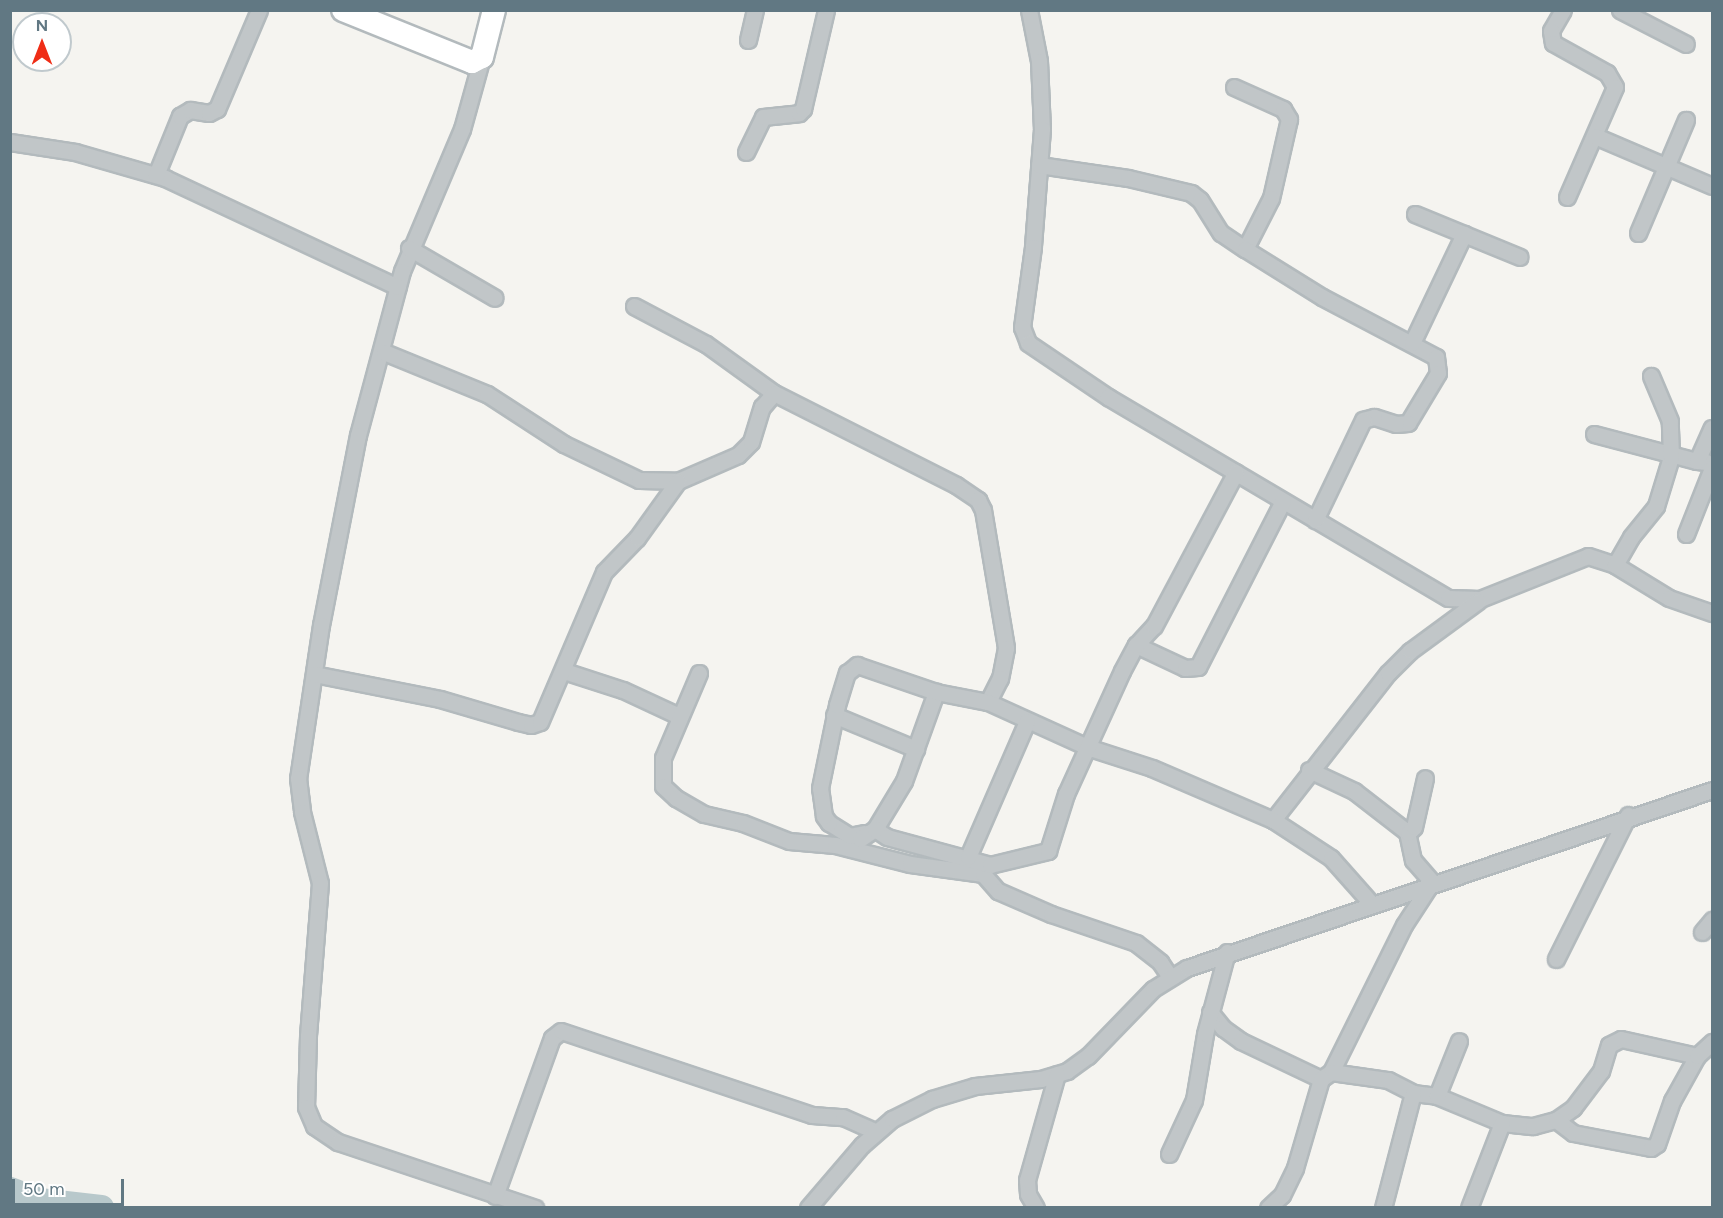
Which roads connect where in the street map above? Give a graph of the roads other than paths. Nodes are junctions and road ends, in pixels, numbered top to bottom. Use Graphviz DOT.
graph roads {
  1 [pos="259,10"];
  2 [pos="343,10"];
  3 [pos="494,10"];
  4 [pos="755,10"];
  5 [pos="826,10"];
  6 [pos="1029,10"];
  7 [pos="1563,10"];
  8 [pos="1620,10"];
  9 [pos="748,40"];
  10 [pos="1686,44"];
  11 [pos="482,57"];
  12 [pos="1234,87"];
  13 [pos="1686,120"];
  14 [pos="1594,136"];
  15 [pos="10,142"];
  16 [pos="746,152"];
  17 [pos="1040,165"];
  18 [pos="1666,166"];
  19 [pos="156,175"];
  20 [pos="1713,186"];
  21 [pos="1567,197"];
  22 [pos="1415,214"];
  23 [pos="1638,233"];
  24 [pos="1464,234"];
  25 [pos="409,248"];
  26 [pos="1245,249"];
  27 [pos="1520,257"];
  28 [pos="398,287"];
  29 [pos="495,298"];
  30 [pos="634,306"];
  31 [pos="1412,343"];
  32 [pos="384,352"];
  33 [pos="1651,376"];
  34 [pos="774,393"];
  35 [pos="1713,428"];
  36 [pos="1594,434"];
  37 [pos="1671,457"];
  38 [pos="1705,462"];
  39 [pos="1713,468"];
  40 [pos="1236,472"];
  41 [pos="678,481"];
  42 [pos="1283,501"];
  43 [pos="1315,520"];
  44 [pos="1686,534"];
  45 [pos="1615,565"];
  46 [pos="1480,600"];
  47 [pos="1713,613"];
  48 [pos="1136,645"];
  49 [pos="564,671"];
  50 [pos="699,673"];
  51 [pos="314,674"];
  52 [pos="936,692"];
  53 [pos="988,702"];
  54 [pos="834,715"];
  55 [pos="679,716"];
  56 [pos="1027,721"];
  57 [pos="1087,747"];
  58 [pos="916,749"];
  59 [pos="1309,770"];
  60 [pos="1425,778"];
  61 [pos="1713,790"];
  62 [pos="1628,816"];
  63 [pos="1273,820"];
  64 [pos="869,831"];
  65 [pos="1408,833"];
  66 [pos="855,850"];
  67 [pos="968,857"];
  68 [pos="1432,882"];
  69 [pos="1371,903"];
  70 [pos="1227,952"];
  71 [pos="1556,959"];
  72 [pos="1170,977"];
  73 [pos="1210,1012"];
  74 [pos="1459,1041"];
  75 [pos="1713,1042"];
  76 [pos="1697,1056"];
  77 [pos="1057,1074"];
  78 [pos="1326,1075"];
  79 [pos="1413,1094"];
  80 [pos="1437,1096"];
  81 [pos="1556,1119"];
  82 [pos="1502,1123"];
  83 [pos="876,1132"];
  84 [pos="1169,1155"];
  85 [pos="495,1196"];
  86 [pos="535,1208"];
  87 [pos="808,1208"];
  88 [pos="1036,1208"];
  89 [pos="1268,1208"];
  90 [pos="1383,1208"];
  91 [pos="1469,1208"];
  1 -- 19 [label="street"];
  2 -- 11 [label="street"];
  3 -- 11 [label="street"];
  4 -- 9 [label="street"];
  5 -- 16 [label="street"];
  6 -- 17 [label="street"];
  7 -- 14 [label="street"];
  8 -- 10 [label="street"];
  11 -- 25 [label="street"];
  12 -- 26 [label="street"];
  13 -- 18 [label="street"];
  14 -- 18 [label="street"];
  14 -- 21 [label="street"];
  15 -- 19 [label="street"];
  17 -- 26 [label="street"];
  17 -- 40 [label="street"];
  18 -- 20 [label="street"];
  18 -- 23 [label="street"];
  19 -- 28 [label="street"];
  22 -- 24 [label="street"];
  24 -- 27 [label="street"];
  24 -- 31 [label="street"];
  25 -- 28 [label="street"];
  25 -- 29 [label="street"];
  26 -- 31 [label="street"];
  28 -- 32 [label="street"];
  30 -- 34 [label="street"];
  31 -- 43 [label="street"];
  32 -- 41 [label="street"];
  32 -- 51 [label="street"];
  33 -- 37 [label="street"];
  34 -- 41 [label="street"];
  34 -- 53 [label="street"];
  35 -- 38 [label="street"];
  36 -- 37 [label="street"];
  37 -- 38 [label="street"];
  37 -- 45 [label="street"];
  39 -- 44 [label="street"];
  40 -- 42 [label="street"];
  40 -- 48 [label="street"];
  41 -- 49 [label="street"];
  42 -- 43 [label="street"];
  42 -- 48 [label="street"];
  43 -- 46 [label="street"];
  45 -- 46 [label="street"];
  45 -- 47 [label="street"];
  46 -- 59 [label="street"];
  48 -- 57 [label="street"];
  49 -- 51 [label="street"];
  49 -- 55 [label="street"];
  50 -- 55 [label="street"];
  51 -- 85 [label="street"];
  52 -- 53 [label="street"];
  52 -- 54 [label="street"];
  52 -- 58 [label="street"];
  53 -- 56 [label="street"];
  54 -- 58 [label="street"];
  54 -- 64 [label="street"];
  55 -- 66 [label="street"];
  56 -- 57 [label="street"];
  56 -- 67 [label="street"];
  57 -- 63 [label="street"];
  57 -- 67 [label="street"];
  58 -- 64 [label="street"];
  59 -- 63 [label="street"];
  59 -- 65 [label="street"];
  60 -- 65 [label="street"];
  61 -- 62 [label="street"];
  62 -- 68 [label="street"];
  62 -- 71 [label="street"];
  63 -- 69 [label="street"];
  64 -- 66 [label="street"];
  64 -- 67 [label="street"];
  65 -- 68 [label="street"];
  66 -- 72 [label="street"];
  68 -- 69 [label="street"];
  68 -- 78 [label="street"];
  69 -- 70 [label="street"];
  70 -- 72 [label="street"];
  70 -- 73 [label="street"];
  72 -- 77 [label="street"];
  73 -- 78 [label="street"];
  73 -- 84 [label="street"];
  74 -- 80 [label="street"];
  75 -- 76 [label="street"];
  76 -- 81 [label="street"];
  76 -- 81 [label="street"];
  77 -- 83 [label="street"];
  77 -- 88 [label="street"];
  78 -- 79 [label="street"];
  78 -- 89 [label="street"];
  79 -- 80 [label="street"];
  79 -- 90 [label="street"];
  80 -- 82 [label="street"];
  81 -- 82 [label="street"];
  82 -- 91 [label="street"];
  83 -- 85 [label="street"];
  83 -- 87 [label="street"];
  85 -- 86 [label="street"];
}
